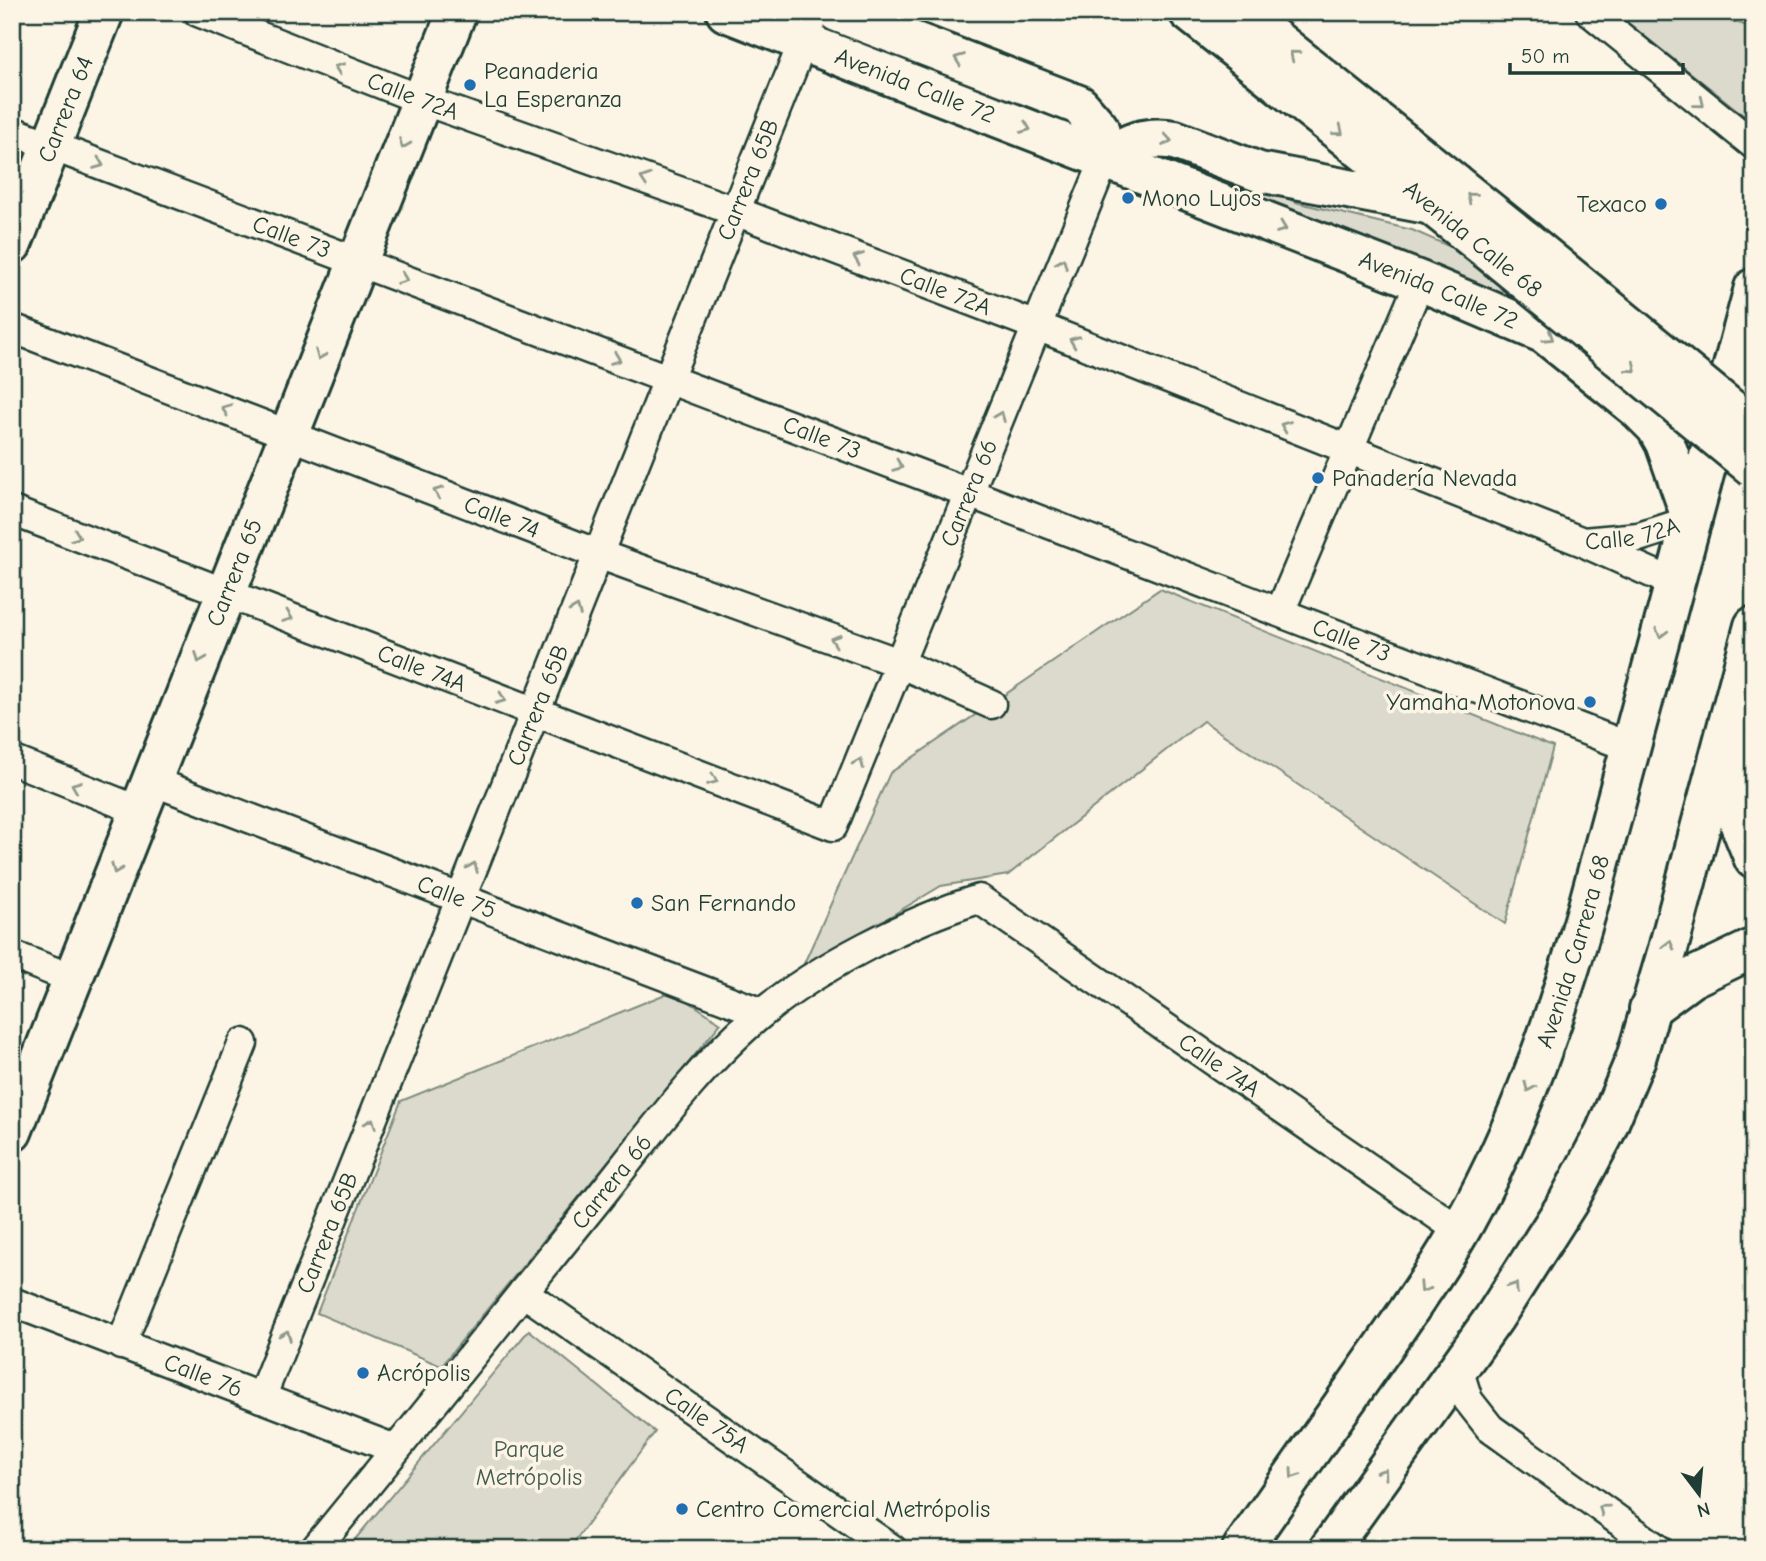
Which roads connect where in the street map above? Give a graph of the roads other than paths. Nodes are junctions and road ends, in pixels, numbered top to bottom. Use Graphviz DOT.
graph roads {
  1 [pos="104,12"];
  2 [pos="198,12"];
  3 [pos="457,12"];
  4 [pos="726,12"];
  5 [pos="836,12"];
  6 [pos="1189,12"];
  7 [pos="1241,12"];
  8 [pos="1590,12"];
  9 [pos="809,27"];
  10 [pos="422,100"];
  11 [pos="12,131"];
  12 [pos="51,145"];
  13 [pos="1754,145"];
  14 [pos="1105,159"];
  15 [pos="1430,205"];
  16 [pos="735,211"];
  17 [pos="12,243"];
  18 [pos="1514,251"];
  19 [pos="358,261"];
  20 [pos="1420,281"];
  21 [pos="1754,288"];
  22 [pos="1037,326"];
  23 [pos="12,328"];
  24 [pos="668,379"];
  25 [pos="1754,428"];
  26 [pos="290,433"];
  27 [pos="1348,451"];
  28 [pos="1754,468"];
  29 [pos="969,493"];
  30 [pos="12,511"];
  31 [pos="1692,520"];
  32 [pos="1583,542"];
  33 [pos="598,554"];
  34 [pos="1674,583"];
  35 [pos="226,593"];
  36 [pos="1280,612"];
  37 [pos="1754,626"];
  38 [pos="900,663"];
  39 [pos="991,704"];
  40 [pos="1733,705"];
  41 [pos="535,712"];
  42 [pos="1632,748"];
  43 [pos="12,760"];
  44 [pos="146,796"];
  45 [pos="833,826"];
  46 [pos="1754,859"];
  47 [pos="461,899"];
  48 [pos="979,899"];
  49 [pos="1754,948"];
  50 [pos="12,955"];
  51 [pos="73,979"];
  52 [pos="1649,1009"];
  53 [pos="762,1013"];
  54 [pos="243,1043"];
  55 [pos="15,1119"];
  56 [pos="1460,1231"];
  57 [pos="523,1292"];
  58 [pos="12,1302"];
  59 [pos="121,1345"];
  60 [pos="1458,1368"];
  61 [pos="261,1398"];
  62 [pos="395,1449"];
  63 [pos="315,1549"];
  64 [pos="892,1549"];
  65 [pos="1242,1549"];
  66 [pos="1329,1549"];
  67 [pos="1658,1549"];
  1 -- 12 [label="main road, Carrera 64"];
  10 -- 2 [label="street, Calle 72A, one-way"];
  3 -- 10 [label="main road, Carrera 65"];
  4 -- 9 [label="main road, Avenida Calle 72"];
  14 -- 5 [label="main road, Avenida Calle 72, one-way"];
  6 -- 15 [label="main road, Avenida Calle 68, one-way"];
  18 -- 7 [label="main road, Avenida Calle 68, one-way"];
  8 -- 13 [label="street, one-way"];
  9 -- 14 [label="main road, Avenida Calle 72, one-way"];
  9 -- 16 [label="street, Carrera 65B"];
  16 -- 10 [label="street, Calle 72A, one-way"];
  10 -- 19 [label="main road, Carrera 65, one-way"];
  11 -- 12 [label="street, Calle 73"];
  12 -- 17 [label="main road, Carrera 64"];
  12 -- 19 [label="street, Calle 73, one-way"];
  14 -- 15 [label="main road, one-way"];
  14 -- 20 [label="main road, Avenida Calle 72, one-way"];
  22 -- 14 [label="street, Carrera 66, one-way"];
  15 -- 18 [label="main road, Avenida Calle 68"];
  22 -- 16 [label="street, Calle 72A, one-way"];
  16 -- 24 [label="street, Carrera 65B"];
  18 -- 25 [label="main road, Avenida Calle 68, bridge"];
  18 -- 28 [label="main road, Avenida Calle 68, one-way, bridge"];
  19 -- 24 [label="street, Calle 73, one-way"];
  19 -- 26 [label="main road, Carrera 65, one-way"];
  20 -- 27 [label="street"];
  20 -- 31 [label="main road, Avenida Calle 72, one-way"];
  21 -- 31 [label="main road, Avenida Carrera 68"];
  27 -- 22 [label="street, Calle 72A, one-way"];
  29 -- 22 [label="street, Carrera 66, one-way"];
  26 -- 23 [label="street, Calle 74, one-way"];
  24 -- 29 [label="street, Calle 73, one-way"];
  24 -- 33 [label="street, Carrera 65B"];
  33 -- 26 [label="street, Calle 74, one-way"];
  26 -- 35 [label="main road, Carrera 65"];
  27 -- 32 [label="street, Calle 72A"];
  27 -- 36 [label="street"];
  29 -- 36 [label="street, Calle 73"];
  29 -- 38 [label="street, Carrera 66"];
  30 -- 35 [label="street, Calle 74A, one-way"];
  31 -- 32 [label="street, Calle 72A"];
  31 -- 34 [label="main road, Avenida Carrera 68"];
  32 -- 34 [label="street"];
  38 -- 33 [label="street, Calle 74, one-way"];
  41 -- 33 [label="street, Carrera 65B, one-way"];
  34 -- 42 [label="main road, Avenida Carrera 68, one-way"];
  35 -- 41 [label="street, Calle 74A, one-way"];
  35 -- 44 [label="main road, Carrera 65, one-way"];
  36 -- 42 [label="street, Calle 73"];
  37 -- 40 [label="main road"];
  38 -- 39 [label="street, Calle 74"];
  45 -- 38 [label="street, Carrera 66, one-way"];
  40 -- 46 [label="main road"];
  52 -- 40 [label="main road, one-way"];
  41 -- 45 [label="street, Calle 74A, one-way"];
  47 -- 41 [label="street, Carrera 65B, one-way"];
  42 -- 56 [label="main road, Avenida Carrera 68, one-way"];
  44 -- 43 [label="street, Calle 75, one-way"];
  44 -- 47 [label="street, Calle 75"];
  44 -- 51 [label="main road, Carrera 65, one-way"];
  47 -- 53 [label="street, Calle 75"];
  61 -- 47 [label="street, Carrera 65B, one-way"];
  48 -- 53 [label="street, Carrera 66"];
  48 -- 56 [label="street, Calle 74A"];
  49 -- 52 [label="main road"];
  50 -- 51 [label="street"];
  51 -- 55 [label="main road, Carrera 65"];
  60 -- 52 [label="main road, one-way"];
  53 -- 57 [label="street, Carrera 66"];
  54 -- 59 [label="street"];
  56 -- 65 [label="main road, Avenida Carrera 68, one-way"];
  57 -- 62 [label="street, Carrera 66"];
  57 -- 64 [label="street, Calle 75A"];
  58 -- 59 [label="street, Calle 76"];
  59 -- 61 [label="street, Calle 76"];
  66 -- 60 [label="main road, one-way"];
  67 -- 60 [label="street, one-way"];
  61 -- 62 [label="street, Calle 76"];
  62 -- 63 [label="street, Carrera 66"];
}
